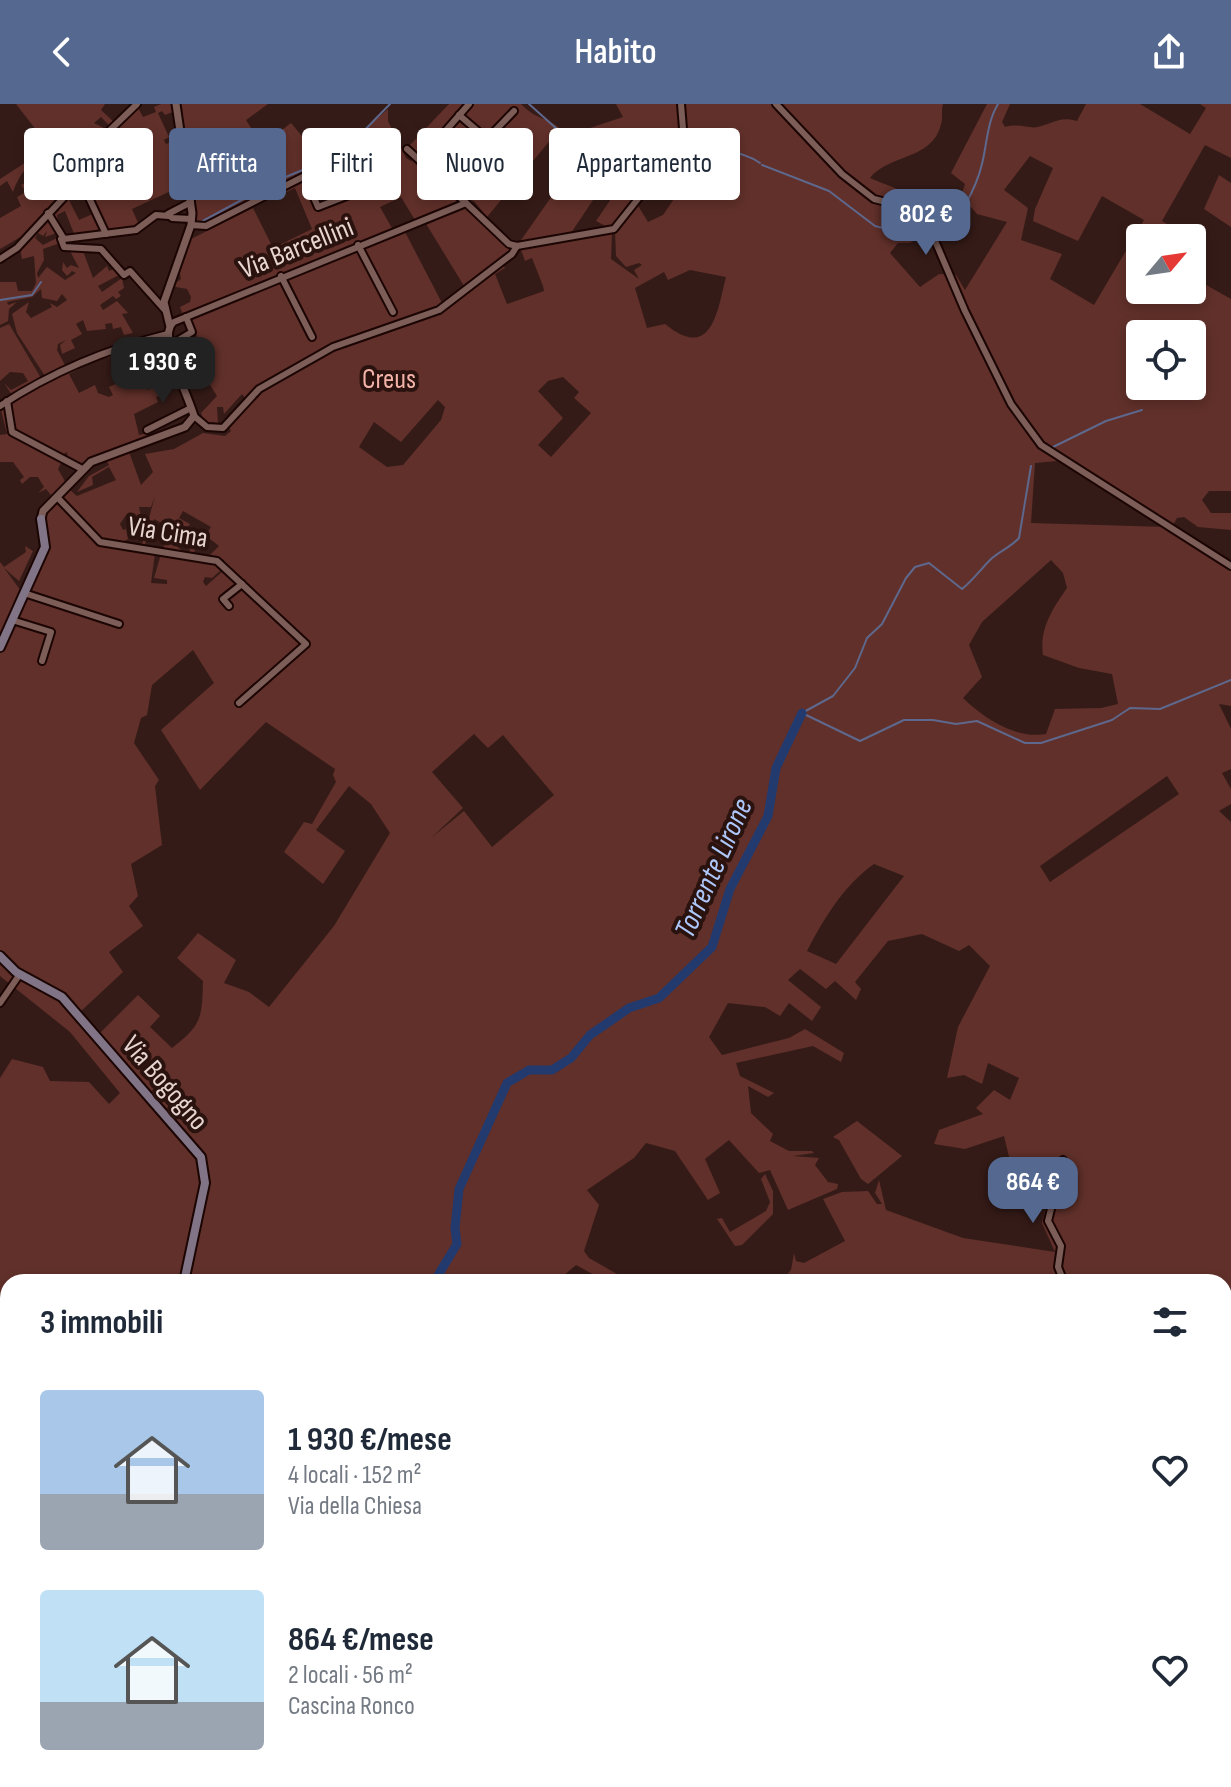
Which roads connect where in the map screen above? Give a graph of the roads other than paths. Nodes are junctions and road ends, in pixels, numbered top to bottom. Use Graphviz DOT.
graph roads {
  1 [pos="137,104"];
  2 [pos="176,104"];
  3 [pos="469,104"];
  4 [pos="681,104"];
  5 [pos="776,104"];
  6 [pos="514,111"];
  7 [pos="459,115"];
  8 [pos="114,128"];
  9 [pos="448,128"];
  10 [pos="407,149"];
  11 [pos="417,156"];
  12 [pos="302,178"];
  13 [pos="61,200"];
  14 [pos="90,200"];
  15 [pos="315,200"];
  16 [pos="336,200"];
  17 [pos="463,200"];
  18 [pos="191,202"];
  19 [pos="466,203"];
  20 [pos="48,213"];
  21 [pos="169,216"];
  22 [pos="191,222"];
  23 [pos="106,234"];
  24 [pos="61,238"];
  25 [pos="358,245"];
  26 [pos="517,246"];
  27 [pos="0,259"];
  28 [pos="281,276"];
  29 [pos="164,309"];
  30 [pos="393,312"];
  31 [pos="186,317"];
  32 [pos="169,330"];
  33 [pos="312,337"];
  34 [pos="170,345"];
  35 [pos="7,401"];
  36 [pos="0,406"];
  37 [pos="192,412"];
  38 [pos="147,430"];
  39 [pos="82,469"];
  40 [pos="58,498"];
  41 [pos="41,519"];
  42 [pos="1231,566"];
  43 [pos="242,584"];
  44 [pos="24,593"];
  45 [pos="229,606"];
  46 [pos="12,620"];
  47 [pos="119,624"];
  48 [pos="0,647"];
  49 [pos="42,661"];
  50 [pos="239,703"];
  51 [pos="0,956"];
  52 [pos="20,974"];
  53 [pos="0,1003"];
  54 [pos="1063,1160"];
  55 [pos="186,1274"];
  56 [pos="1061,1274"];
  1 -- 8 [label="street"];
  2 -- 18 [label="street"];
  3 -- 7 [label="street"];
  4 -- 26 [label="street"];
  5 -- 42 [label="street"];
  6 -- 7 [label="street"];
  7 -- 9 [label="street"];
  10 -- 11 [label="street"];
  12 -- 22 [label="street"];
  13 -- 20 [label="street"];
  14 -- 23 [label="street"];
  15 -- 16 [label="street"];
  17 -- 19 [label="street"];
  18 -- 21 [label="street"];
  18 -- 22 [label="street"];
  19 -- 25 [label="street, Via Barcellini"];
  19 -- 26 [label="street"];
  20 -- 24 [label="street"];
  20 -- 27 [label="street"];
  21 -- 22 [label="street"];
  21 -- 23 [label="street"];
  22 -- 29 [label="street"];
  23 -- 24 [label="street"];
  24 -- 29 [label="street"];
  25 -- 28 [label="street, Via Barcellini"];
  25 -- 30 [label="street"];
  26 -- 37 [label="street"];
  28 -- 31 [label="street, Via Barcellini"];
  28 -- 33 [label="street"];
  29 -- 32 [label="street"];
  31 -- 32 [label="street, Via Barcellini"];
  31 -- 34 [label="street"];
  32 -- 34 [label="street"];
  32 -- 35 [label="street, Via Barcellini"];
  34 -- 37 [label="street"];
  35 -- 36 [label="street, Via Barcellini"];
  35 -- 39 [label="street"];
  37 -- 38 [label="street"];
  37 -- 39 [label="street"];
  39 -- 40 [label="street"];
  40 -- 41 [label="street"];
  40 -- 43 [label="street, Via Cima"];
  41 -- 44 [label="main road"];
  43 -- 45 [label="street"];
  43 -- 50 [label="street, Via Cima"];
  44 -- 46 [label="main road"];
  44 -- 47 [label="street"];
  46 -- 48 [label="main road"];
  46 -- 49 [label="street"];
  51 -- 52 [label="main road, Via Bogogno"];
  52 -- 53 [label="street"];
  52 -- 55 [label="main road, Via Bogogno"];
  54 -- 56 [label="street"];
}
